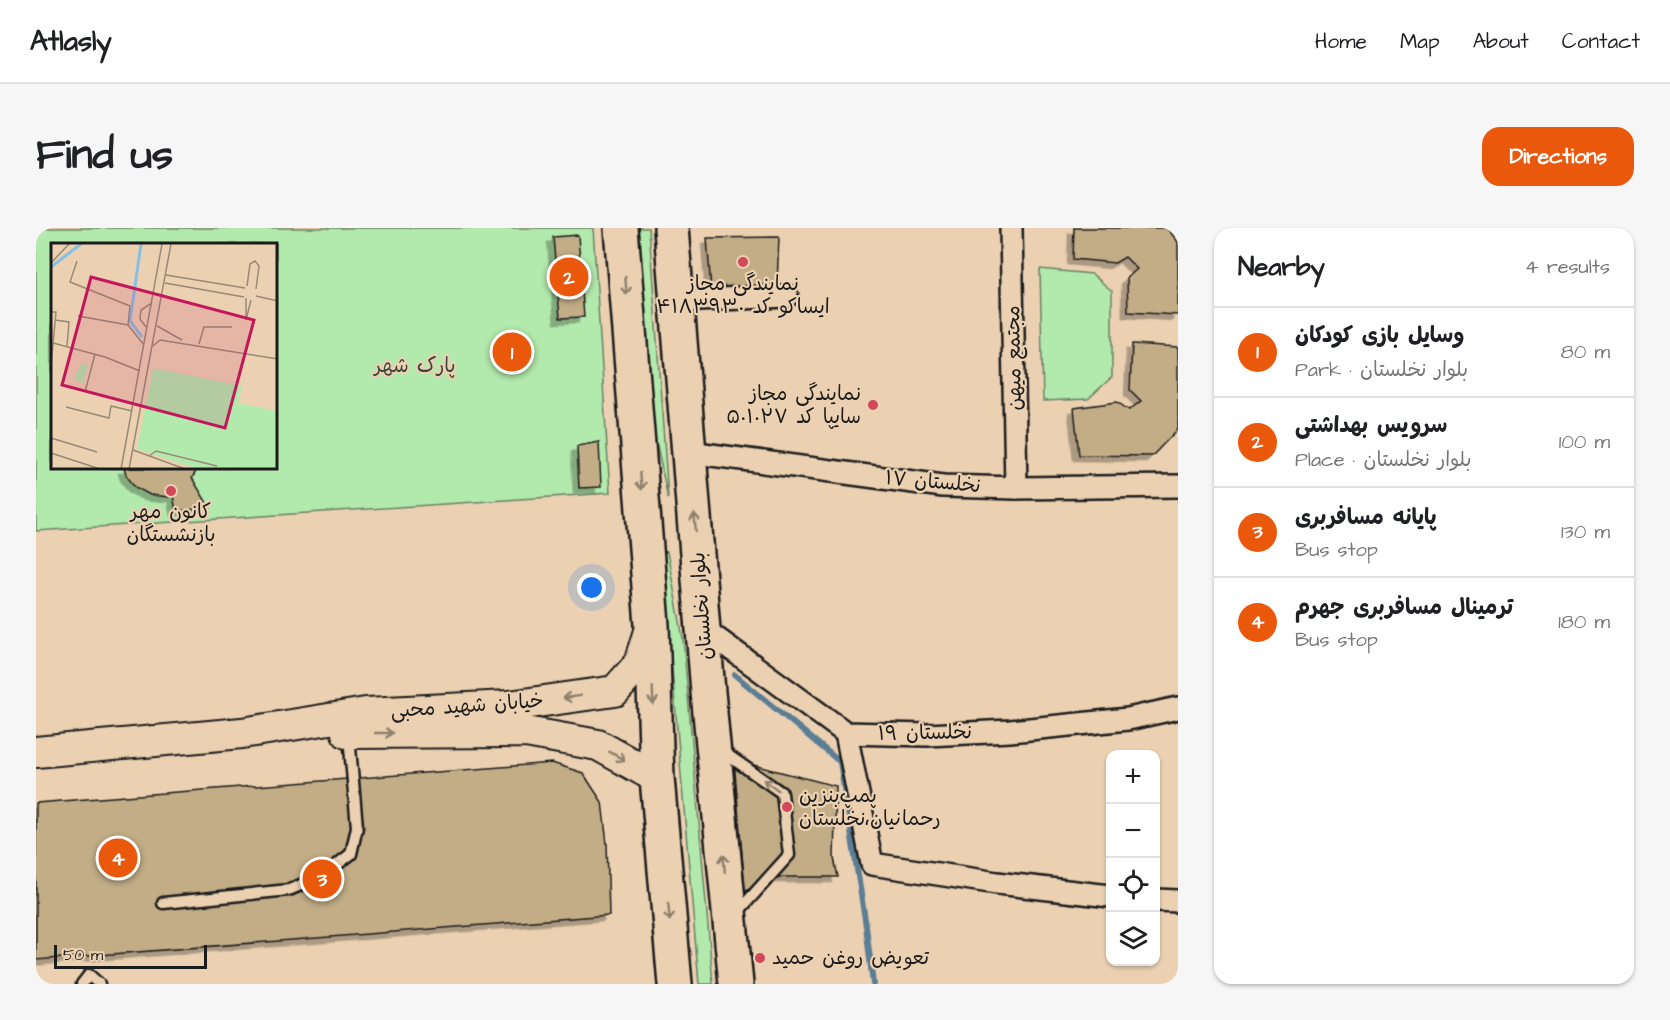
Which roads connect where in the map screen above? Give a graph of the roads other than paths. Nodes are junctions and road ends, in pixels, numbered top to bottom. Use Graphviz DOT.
graph roads {
  1 [pos="621,228"];
  2 [pos="671,228"];
  3 [pos="1011,228"];
  4 [pos="787,297"];
  5 [pos="677,301"];
  6 [pos="689,452"];
  7 [pos="1178,486"];
  8 [pos="1016,488"];
  9 [pos="652,625"];
  10 [pos="705,630"];
  11 [pos="1178,708"];
  12 [pos="242,733"];
  13 [pos="349,733"];
  14 [pos="846,733"];
  15 [pos="713,744"];
  16 [pos="36,752"];
  17 [pos="657,778"];
  18 [pos="1106,896"];
  19 [pos="1160,900"];
  20 [pos="1178,901"];
  21 [pos="163,903"];
  22 [pos="730,921"];
  23 [pos="82,984"];
  24 [pos="99,984"];
  25 [pos="675,984"];
  26 [pos="736,984"];
  1 -- 9 [label="main road, one-way"];
  2 -- 5 [label="main road, بلوار نخلستان"];
  3 -- 8 [label="street, مجتمع میهن"];
  4 -- 5 [label="street"];
  5 -- 6 [label="main road, بلوار نخلستان"];
  6 -- 8 [label="street, نخلستان ۱۷"];
  10 -- 6 [label="main road, بلوار نخلستان, one-way"];
  7 -- 8 [label="street, نخلستان ۱۷"];
  9 -- 12 [label="main road, خیابان شهید محبی, one-way"];
  9 -- 17 [label="main road, one-way"];
  10 -- 14 [label="street"];
  10 -- 15 [label="main road, بلوار نخلستان"];
  11 -- 14 [label="street, نخلستان ۱۹"];
  12 -- 13 [label="main road, خیابان شهید محبی"];
  12 -- 16 [label="main road, خیابان شهید محبی"];
  13 -- 17 [label="main road, خیابان شهید محبی, one-way"];
  13 -- 21 [label="lane"];
  14 -- 18 [label="street"];
  22 -- 15 [label="main road, بلوار نخلستان, one-way"];
  22 -- 15 [label="lane, one-way"];
  17 -- 25 [label="main road, one-way"];
  19 -- 20 [label="street"];
  22 -- 26 [label="main road, بلوار نخلستان"];
  23 -- 24 [label="lane"];
}
